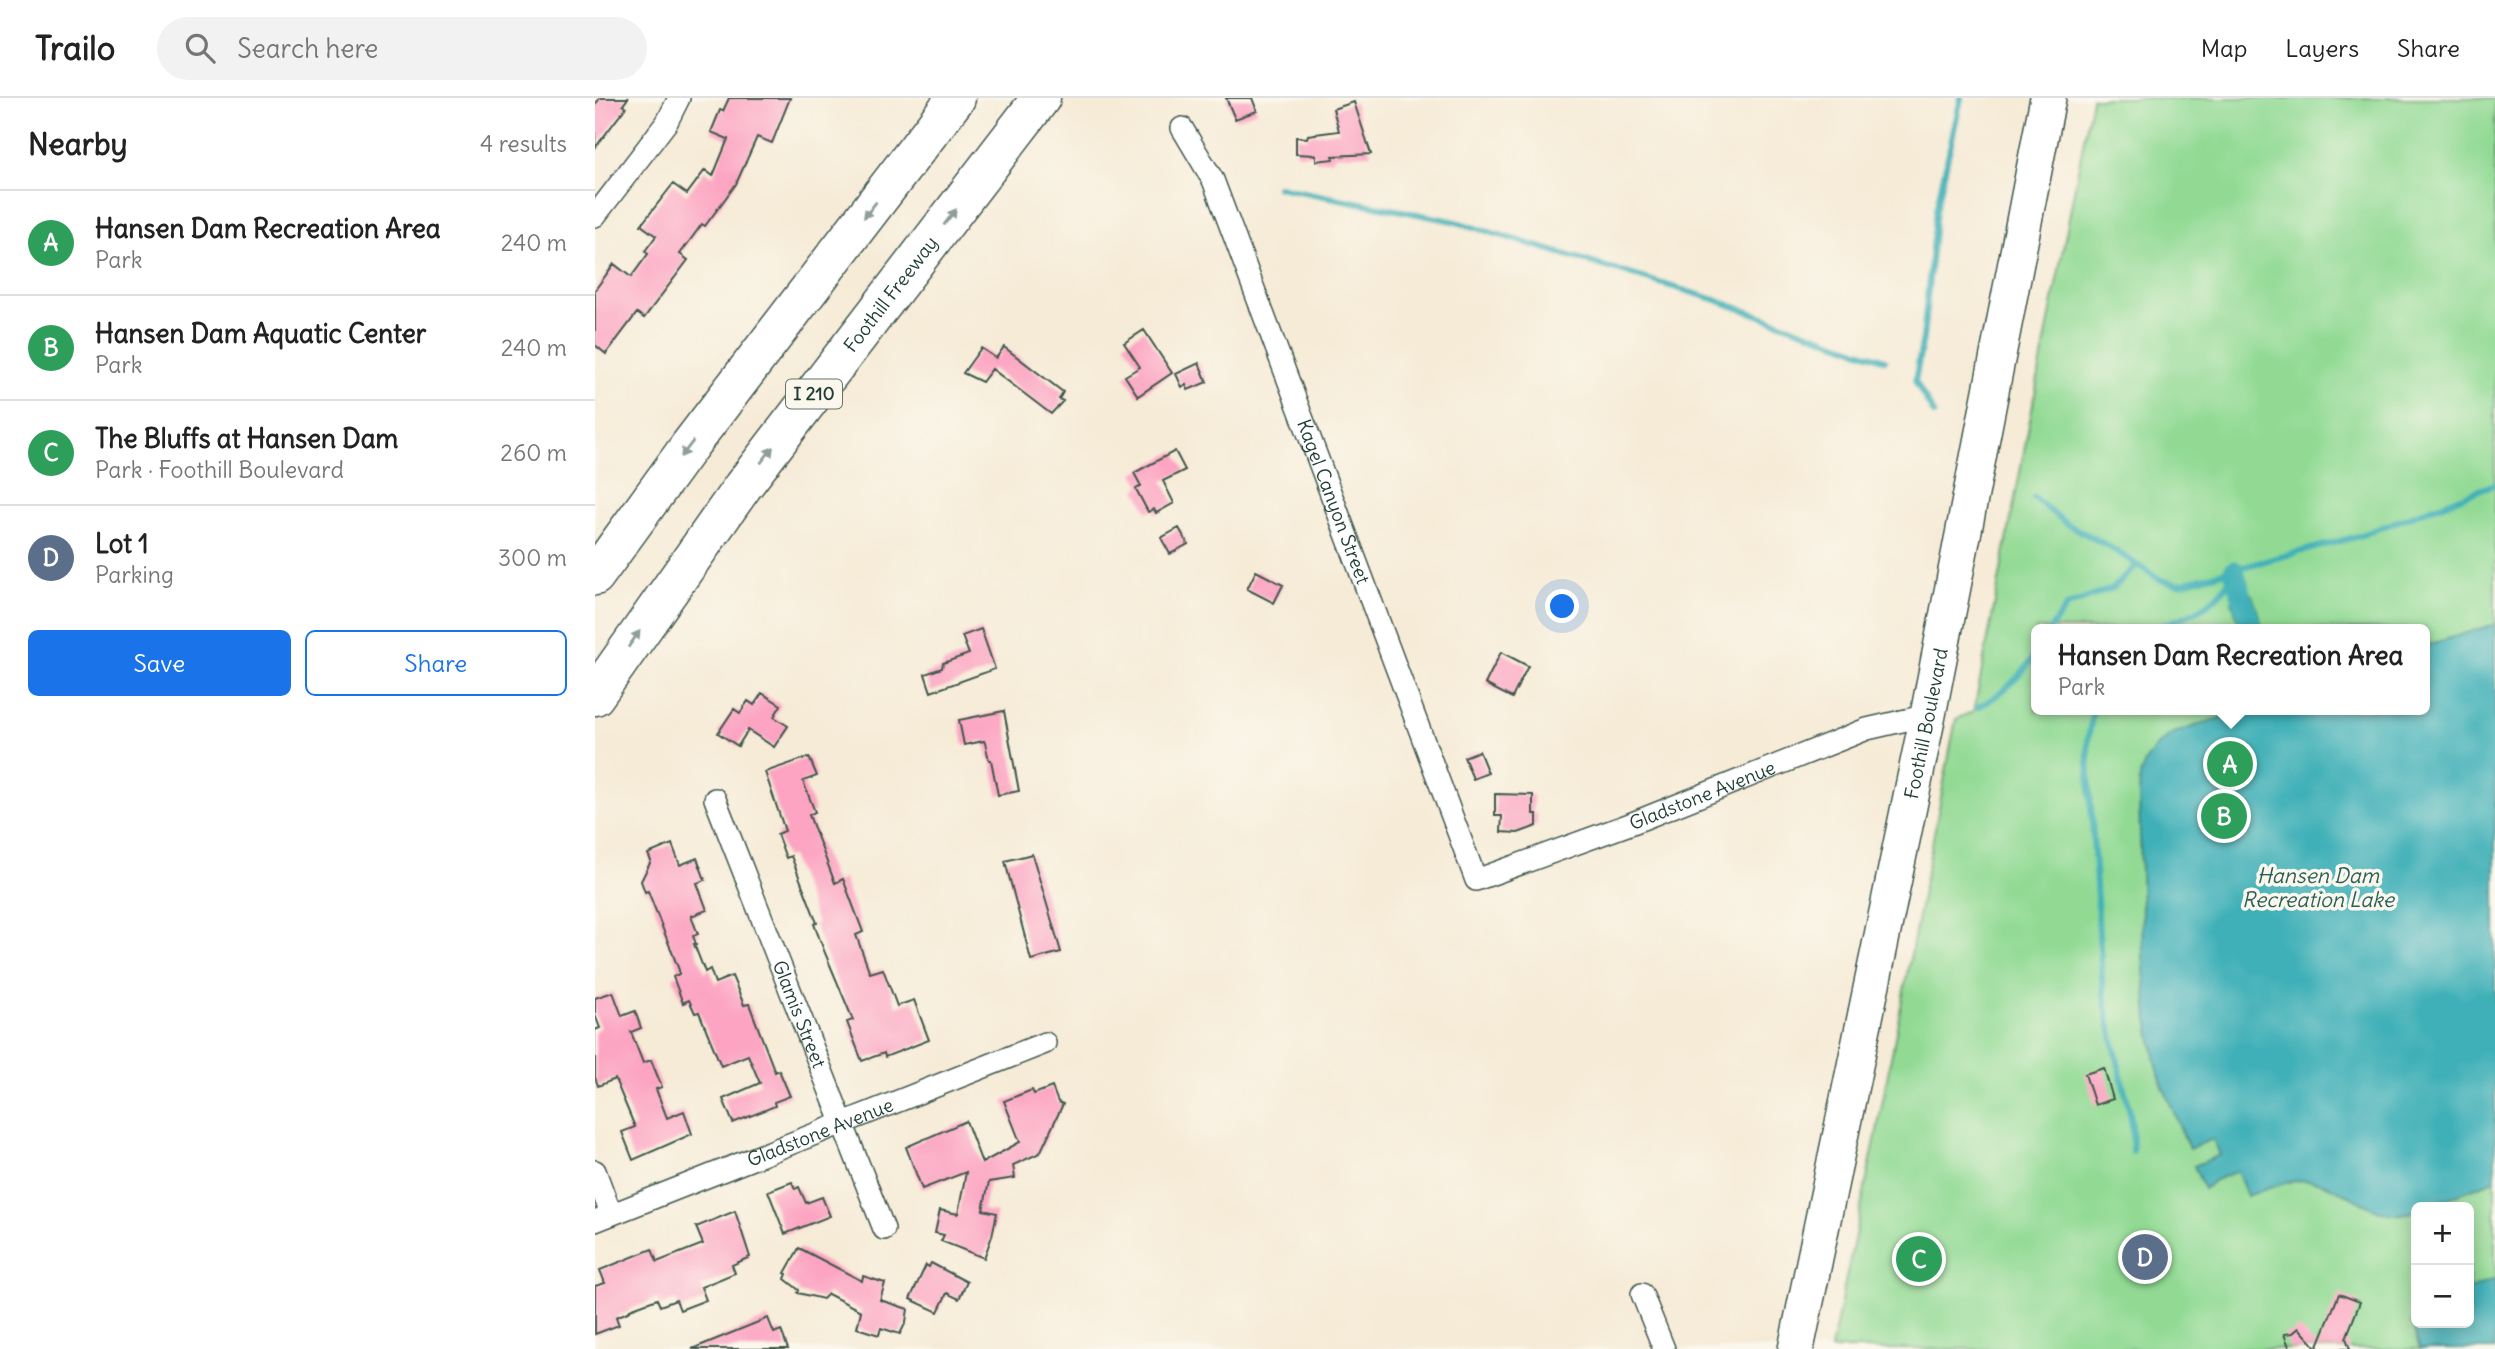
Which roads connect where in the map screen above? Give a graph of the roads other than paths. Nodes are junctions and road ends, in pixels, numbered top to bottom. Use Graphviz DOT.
graph roads {
  1 [pos="679,98"];
  2 [pos="956,98"];
  3 [pos="1041,98"];
  4 [pos="2048,98"];
  5 [pos="1182,128"];
  6 [pos="595,216"];
  7 [pos="595,576"];
  8 [pos="595,696"];
  9 [pos="1928,715"];
  10 [pos="715,799"];
  11 [pos="1476,880"];
  12 [pos="1045,1043"];
  13 [pos="842,1122"];
  14 [pos="595,1171"];
  15 [pos="603,1218"];
  16 [pos="884,1229"];
  17 [pos="1643,1294"];
  18 [pos="1664,1349"];
  19 [pos="1796,1349"];
  1 -- 6 [label="street"];
  2 -- 7 [label="highway, one-way"];
  8 -- 3 [label="highway, Foothill Freeway / I 210, one-way"];
  4 -- 9 [label="main road, Foothill Boulevard"];
  5 -- 11 [label="street, Kagel Canyon Street"];
  9 -- 11 [label="street, Gladstone Avenue"];
  9 -- 19 [label="main road, Foothill Boulevard"];
  10 -- 13 [label="street, Glamis Street"];
  12 -- 13 [label="street, Gladstone Avenue"];
  13 -- 15 [label="street, Gladstone Avenue"];
  13 -- 16 [label="street, Glamis Street"];
  14 -- 15 [label="street"];
  17 -- 18 [label="street"];
}
